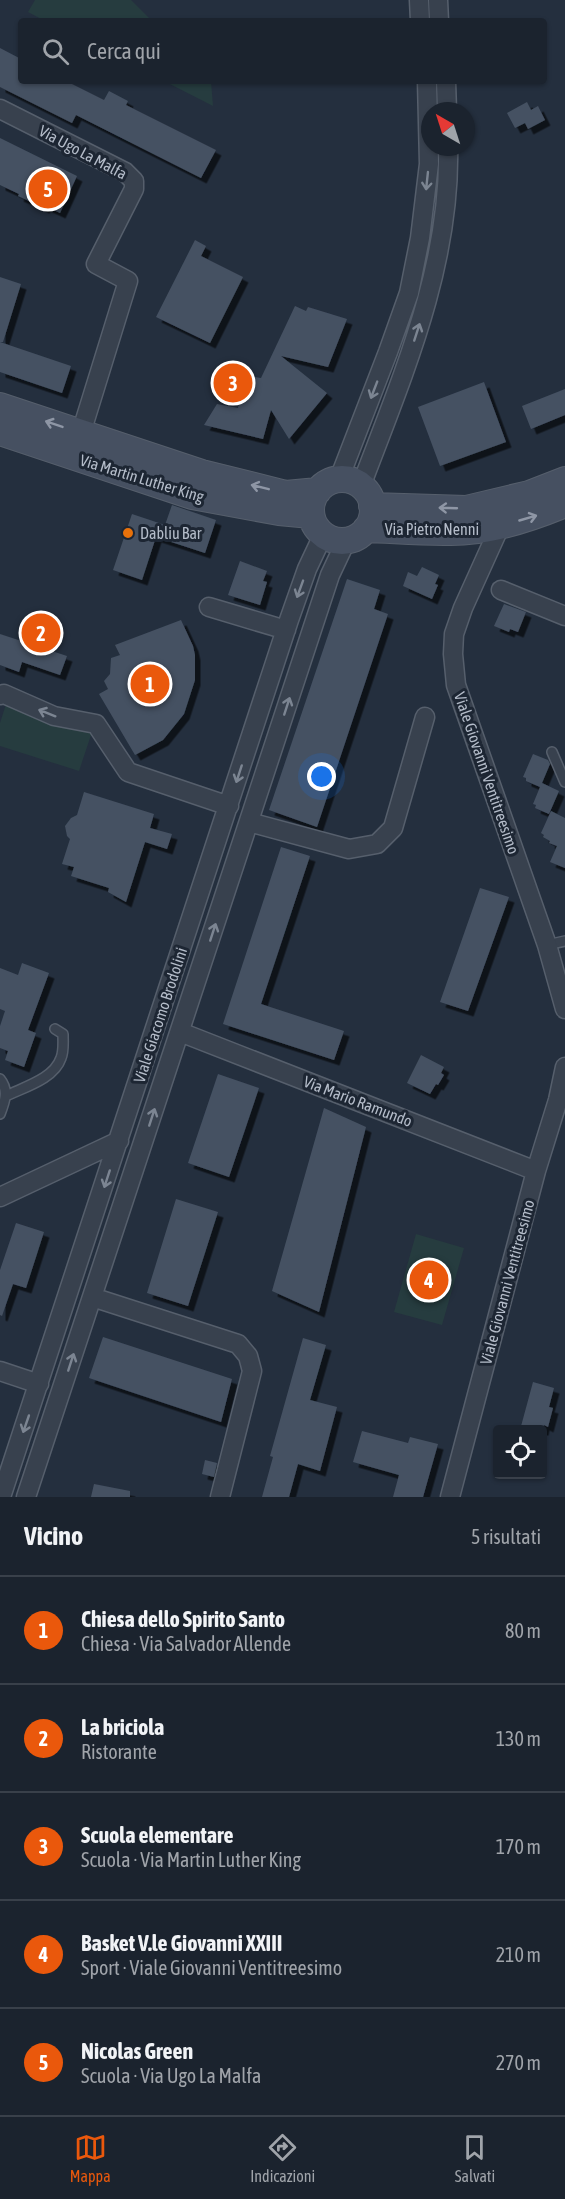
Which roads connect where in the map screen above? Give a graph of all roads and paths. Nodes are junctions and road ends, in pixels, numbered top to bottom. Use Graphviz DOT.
graph roads {
  1 [pos="419,0"];
  2 [pos="438,0"];
  3 [pos="420,18"];
  4 [pos="439,18"];
  5 [pos="427,84"];
  6 [pos="446,84"];
  7 [pos="447,102"];
  8 [pos="0,109"];
  9 [pos="448,156"];
  10 [pos="388,352"];
  11 [pos="409,358"];
  12 [pos="8,422"];
  13 [pos="81,433"];
  14 [pos="565,480"];
  15 [pos="565,504"];
  16 [pos="342,510"];
  17 [pos="496,515"];
  18 [pos="501,590"];
  19 [pos="209,607"];
  20 [pos="565,616"];
  21 [pos="286,630"];
  22 [pos="0,695"];
  23 [pos="425,717"];
  24 [pos="552,752"];
  25 [pos="565,782"];
  26 [pos="229,806"];
  27 [pos="249,822"];
  28 [pos="565,941"];
  29 [pos="547,945"];
  30 [pos="565,1009"];
  31 [pos="55,1029"];
  32 [pos="180,1032"];
  33 [pos="565,1067"];
  34 [pos="0,1078"];
  35 [pos="6,1096"];
  36 [pos="0,1114"];
  37 [pos="119,1141"];
  38 [pos="536,1171"];
  39 [pos="0,1197"];
  40 [pos="92,1297"];
  41 [pos="0,1371"];
  42 [pos="39,1384"];
  43 [pos="1,1497"];
  44 [pos="26,1497"];
  45 [pos="220,1497"];
  46 [pos="450,1497"];
  1 -- 3 [label="street"];
  2 -- 4 [label="street"];
  5 -- 10 [label="street, one-way"];
  6 -- 7 [label="street"];
  8 -- 13 [label="street, Via Ugo La Malfa"];
  11 -- 9 [label="street, one-way"];
  10 -- 11 [label="street"];
  10 -- 16 [label="street, one-way"];
  11 -- 16 [label="street"];
  13 -- 12 [label="street, Via Martin Luther King, one-way"];
  12 -- 16 [label="street, Via Martin Luther King"];
  16 -- 13 [label="street, Via Martin Luther King, one-way"];
  14 -- 17 [label="street, Via Pietro Nenni"];
  17 -- 15 [label="street, Via Pietro Nenni, one-way"];
  16 -- 17 [label="street, Via Pietro Nenni"];
  16 -- 21 [label="street, Viale Giacomo Brodolini, one-way"];
  27 -- 16 [label="street, Viale Giacomo Brodolini, one-way"];
  17 -- 29 [label="street, Viale Giovanni Ventitreesimo"];
  18 -- 20 [label="street"];
  19 -- 21 [label="street"];
  21 -- 26 [label="street, Viale Giacomo Brodolini, one-way"];
  26 -- 22 [label="street, one-way"];
  23 -- 27 [label="street"];
  24 -- 25 [label="lane"];
  26 -- 37 [label="street, Viale Giacomo Brodolini"];
  32 -- 27 [label="street, Viale Giacomo Brodolini, one-way"];
  28 -- 29 [label="lane"];
  29 -- 30 [label="street, Viale Giovanni Ventitreesimo"];
  31 -- 35 [label="lane"];
  32 -- 38 [label="street, Via Mario Ramundo"];
  40 -- 32 [label="street, Viale Giacomo Brodolini, one-way"];
  33 -- 38 [label="street, Viale Giovanni Ventitreesimo"];
  34 -- 35 [label="lane"];
  35 -- 36 [label="lane"];
  37 -- 39 [label="street"];
  37 -- 42 [label="street, Viale Giacomo Brodolini, one-way"];
  38 -- 46 [label="street, Viale Giovanni Ventitreesimo"];
  44 -- 40 [label="street, Viale Giacomo Brodolini, one-way"];
  40 -- 45 [label="street"];
  41 -- 42 [label="street"];
  42 -- 43 [label="street, Viale Giacomo Brodolini, one-way"];
}
